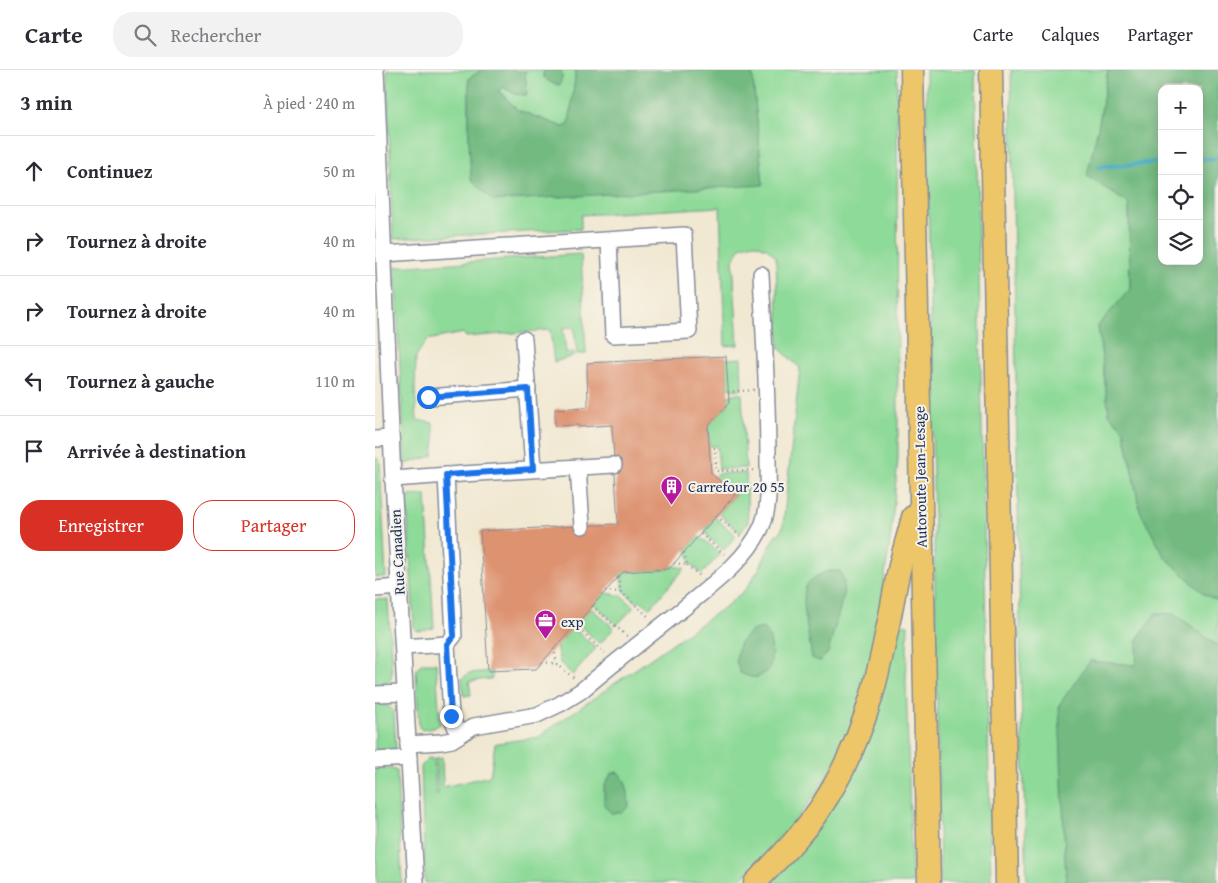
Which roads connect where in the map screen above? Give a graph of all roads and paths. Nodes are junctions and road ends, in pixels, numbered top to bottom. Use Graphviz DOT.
graph roads {
  1 [pos="376,70"];
  2 [pos="912,70"];
  3 [pos="991,70"];
  4 [pos="609,240"];
  5 [pos="383,254"];
  6 [pos="761,274"];
  7 [pos="524,339"];
  8 [pos="528,389"];
  9 [pos="742,391"];
  10 [pos="728,392"];
  11 [pos="428,397"];
  12 [pos="391,438"];
  13 [pos="375,439"];
  14 [pos="709,448"];
  15 [pos="614,465"];
  16 [pos="578,467"];
  17 [pos="533,469"];
  18 [pos="746,470"];
  19 [pos="716,471"];
  20 [pos="711,473"];
  21 [pos="446,475"];
  22 [pos="393,479"];
  23 [pos="920,492"];
  24 [pos="717,516"];
  25 [pos="582,526"];
  26 [pos="701,534"];
  27 [pos="738,534"];
  28 [pos="684,552"];
  29 [pos="722,552"];
  30 [pos="674,564"];
  31 [pos="687,565"];
  32 [pos="700,576"];
  33 [pos="618,577"];
  34 [pos="399,587"];
  35 [pos="375,589"];
  36 [pos="605,591"];
  37 [pos="621,592"];
  38 [pos="592,606"];
  39 [pos="575,626"];
  40 [pos="616,627"];
  41 [pos="660,628"];
  42 [pos="447,644"];
  43 [pos="598,647"];
  44 [pos="403,648"];
  45 [pos="553,649"];
  46 [pos="543,662"];
  47 [pos="557,664"];
  48 [pos="572,676"];
  49 [pos="405,693"];
  50 [pos="375,694"];
  51 [pos="459,735"];
  52 [pos="409,751"];
  53 [pos="375,760"];
  54 [pos="416,883"];
  55 [pos="755,883"];
  56 [pos="929,883"];
  57 [pos="1007,883"];
  1 -- 5 [label="street, Rue Canadien"];
  2 -- 23 [label="highway, Autoroute Jean-Lesage"];
  3 -- 57 [label="highway"];
  4 -- 4 [label="street"];
  4 -- 5 [label="street"];
  5 -- 12 [label="street, Rue Canadien"];
  6 -- 41 [label="street"];
  7 -- 8 [label="street"];
  8 -- 11 [label="street"];
  8 -- 17 [label="street"];
  9 -- 10 [label="path"];
  12 -- 13 [label="street"];
  12 -- 22 [label="street, Rue Canadien"];
  14 -- 19 [label="path"];
  15 -- 16 [label="street"];
  16 -- 17 [label="street"];
  16 -- 25 [label="street"];
  17 -- 21 [label="street"];
  18 -- 19 [label="path"];
  19 -- 20 [label="path"];
  21 -- 22 [label="street"];
  21 -- 42 [label="street"];
  22 -- 34 [label="street, Rue Canadien"];
  23 -- 55 [label="highway"];
  23 -- 56 [label="highway, Autoroute Jean-Lesage"];
  24 -- 27 [label="path"];
  26 -- 29 [label="path"];
  28 -- 31 [label="path"];
  30 -- 31 [label="path"];
  31 -- 32 [label="path"];
  33 -- 37 [label="path"];
  34 -- 35 [label="street"];
  34 -- 44 [label="street, Rue Canadien"];
  36 -- 37 [label="path"];
  37 -- 41 [label="path"];
  38 -- 40 [label="path"];
  39 -- 43 [label="path"];
  41 -- 51 [label="street"];
  42 -- 44 [label="street"];
  42 -- 51 [label="street"];
  44 -- 49 [label="street, Rue Canadien"];
  45 -- 47 [label="path"];
  46 -- 47 [label="path"];
  47 -- 48 [label="path"];
  49 -- 50 [label="street"];
  49 -- 52 [label="street, Rue Canadien"];
  51 -- 52 [label="street"];
  52 -- 53 [label="street"];
  52 -- 54 [label="street, Rue Canadien"];
}
